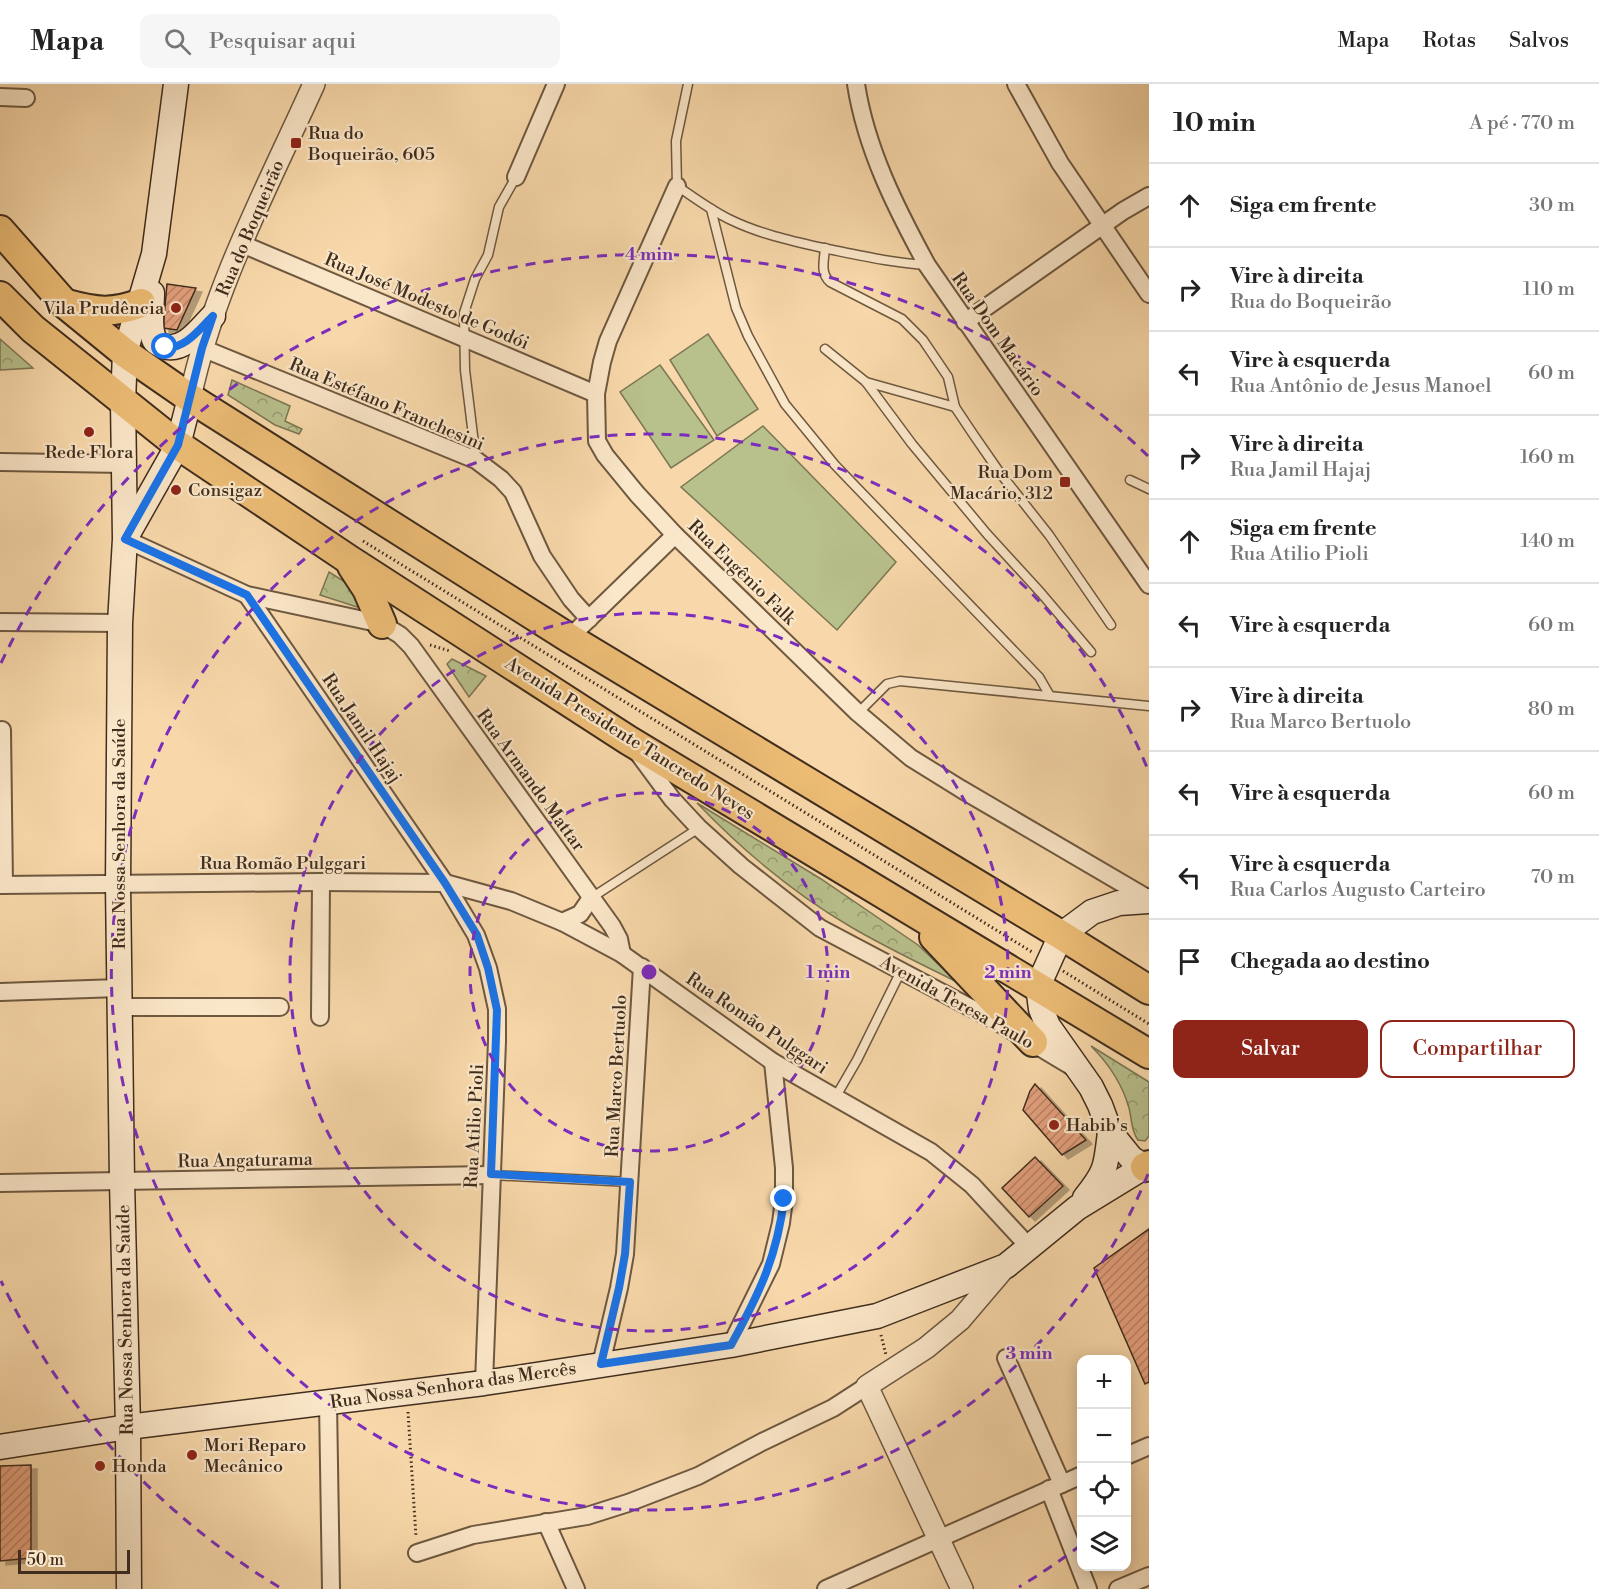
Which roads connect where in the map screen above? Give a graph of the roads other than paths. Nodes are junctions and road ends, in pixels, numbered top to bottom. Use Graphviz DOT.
graph roads {
  1 [pos="176,84"];
  2 [pos="314,84"];
  3 [pos="556,84"];
  4 [pos="688,84"];
  5 [pos="856,84"];
  6 [pos="1016,84"];
  7 [pos="0,97"];
  8 [pos="26,98"];
  9 [pos="516,177"];
  10 [pos="677,186"];
  11 [pos="1149,196"];
  12 [pos="711,209"];
  13 [pos="1102,226"];
  14 [pos="0,230"];
  15 [pos="242,244"];
  16 [pos="825,248"];
  17 [pos="154,254"];
  18 [pos="927,265"];
  19 [pos="1149,294"];
  20 [pos="0,296"];
  21 [pos="141,303"];
  22 [pos="65,304"];
  23 [pos="213,316"];
  24 [pos="965,322"];
  25 [pos="463,337"];
  26 [pos="202,348"];
  27 [pos="825,349"];
  28 [pos="125,353"];
  29 [pos="866,382"];
  30 [pos="596,394"];
  31 [pos="190,398"];
  32 [pos="123,401"];
  33 [pos="955,407"];
  34 [pos="178,445"];
  35 [pos="476,460"];
  36 [pos="0,462"];
  37 [pos="125,464"];
  38 [pos="1130,480"];
  39 [pos="1149,489"];
  40 [pos="675,535"];
  41 [pos="125,539"];
  42 [pos="355,550"];
  43 [pos="1149,585"];
  44 [pos="247,595"];
  45 [pos="0,622"];
  46 [pos="120,623"];
  47 [pos="1111,625"];
  48 [pos="391,629"];
  49 [pos="579,629"];
  50 [pos="1091,652"];
  51 [pos="1050,696"];
  52 [pos="1149,706"];
  53 [pos="858,713"];
  54 [pos="2,730"];
  55 [pos="628,740"];
  56 [pos="699,828"];
  57 [pos="1098,869"];
  58 [pos="321,882"];
  59 [pos="445,883"];
  60 [pos="2,885"];
  61 [pos="118,885"];
  62 [pos="591,898"];
  63 [pos="1149,900"];
  64 [pos="910,911"];
  65 [pos="1092,912"];
  66 [pos="562,921"];
  67 [pos="1062,935"];
  68 [pos="622,954"];
  69 [pos="642,967"];
  70 [pos="901,971"];
  71 [pos="1044,974"];
  72 [pos="1149,990"];
  73 [pos="0,992"];
  74 [pos="119,998"];
  75 [pos="280,1007"];
  76 [pos="320,1017"];
  77 [pos="1033,1042"];
  78 [pos="1149,1054"];
  79 [pos="773,1062"];
  80 [pos="1080,1072"];
  81 [pos="835,1098"];
  82 [pos="1110,1132"];
  83 [pos="1148,1165"];
  84 [pos="491,1174"];
  85 [pos="122,1181"];
  86 [pos="630,1182"];
  87 [pos="0,1183"];
  88 [pos="1077,1208"];
  89 [pos="1030,1248"];
  90 [pos="1006,1266"];
  91 [pos="731,1345"];
  92 [pos="1006,1358"];
  93 [pos="601,1364"];
  94 [pos="484,1383"];
  95 [pos="867,1386"];
  96 [pos="328,1402"];
  97 [pos="128,1427"];
  98 [pos="1149,1446"];
  99 [pos="0,1447"];
  100 [pos="1131,1454"];
  101 [pos="1077,1477"];
  102 [pos="1056,1486"];
  103 [pos="546,1522"];
  104 [pos="940,1538"];
  105 [pos="417,1553"];
  106 [pos="1149,1576"];
  107 [pos="861,1582"];
  108 [pos="129,1589"];
  109 [pos="331,1589"];
  110 [pos="576,1589"];
  111 [pos="826,1589"];
  112 [pos="962,1589"];
  113 [pos="1088,1589"];
  114 [pos="1118,1589"];
  1 -- 17 [label="main road, Rua Nossa Senhora da Saúde"];
  2 -- 15 [label="street, Rua do Boqueirão"];
  3 -- 9 [label="street"];
  4 -- 10 [label="lane"];
  5 -- 18 [label="street, Rua Dom Macário"];
  6 -- 13 [label="street"];
  7 -- 8 [label="street"];
  9 -- 25 [label="lane"];
  10 -- 12 [label="lane"];
  10 -- 30 [label="street, Rua Eugênio Falk"];
  11 -- 13 [label="street"];
  12 -- 16 [label="lane"];
  12 -- 51 [label="lane"];
  13 -- 19 [label="street"];
  13 -- 24 [label="street"];
  14 -- 22 [label="highway"];
  15 -- 23 [label="street, Rua do Boqueirão"];
  15 -- 25 [label="street, Rua José Modesto de Godói"];
  16 -- 18 [label="lane"];
  16 -- 33 [label="lane"];
  17 -- 21 [label="main road, Rua Nossa Senhora da Saúde"];
  17 -- 23 [label="main road"];
  18 -- 24 [label="street, Rua Dom Macário"];
  20 -- 32 [label="highway, Avenida Presidente Tancredo Neves"];
  21 -- 22 [label="highway"];
  21 -- 28 [label="main road, Rua Nossa Senhora da Saúde"];
  22 -- 28 [label="highway"];
  23 -- 26 [label="street, Rua do Boqueirão"];
  24 -- 43 [label="street, Rua Dom Macário"];
  25 -- 30 [label="street, Rua José Modesto de Godói"];
  25 -- 35 [label="lane"];
  26 -- 31 [label="street, Rua do Boqueirão"];
  26 -- 35 [label="street, Rua Estéfano Franchesini"];
  27 -- 29 [label="lane"];
  28 -- 31 [label="highway"];
  28 -- 32 [label="main road, Rua Nossa Senhora da Saúde"];
  29 -- 33 [label="lane"];
  29 -- 50 [label="lane"];
  30 -- 40 [label="street, Rua Eugênio Falk"];
  31 -- 34 [label="main road, Rua do Boqueirão"];
  31 -- 49 [label="highway"];
  32 -- 34 [label="highway, Avenida Presidente Tancredo Neves"];
  32 -- 37 [label="main road, Rua Nossa Senhora da Saúde"];
  33 -- 47 [label="lane"];
  34 -- 41 [label="main road, Rua do Boqueirão"];
  34 -- 42 [label="highway, Avenida Presidente Tancredo Neves"];
  35 -- 49 [label="street, Rua Estéfano Franchesini"];
  36 -- 37 [label="street"];
  37 -- 41 [label="main road, Rua Nossa Senhora da Saúde"];
  38 -- 39 [label="lane"];
  40 -- 49 [label="street"];
  40 -- 53 [label="street, Rua Eugênio Falk"];
  41 -- 44 [label="street"];
  41 -- 46 [label="main road, Rua Nossa Senhora da Saúde"];
  42 -- 48 [label="highway"];
  42 -- 55 [label="highway, Avenida Presidente Tancredo Neves"];
  44 -- 48 [label="street"];
  44 -- 59 [label="street, Rua Jamil Hajaj"];
  45 -- 46 [label="street"];
  46 -- 61 [label="main road, Rua Nossa Senhora da Saúde"];
  48 -- 62 [label="street, Rua Armando Mattar"];
  49 -- 67 [label="highway"];
  51 -- 52 [label="lane"];
  51 -- 53 [label="lane"];
  53 -- 57 [label="street, Rua Eugênio Falk"];
  54 -- 60 [label="street"];
  55 -- 56 [label="street, Avenida Teresa Paulo"];
  55 -- 64 [label="highway, Avenida Presidente Tancredo Neves"];
  56 -- 62 [label="lane"];
  56 -- 70 [label="street, Avenida Teresa Paulo"];
  57 -- 63 [label="street, Rua Eugênio Falk"];
  57 -- 65 [label="street"];
  58 -- 59 [label="street, Rua Romão Pulggari"];
  58 -- 61 [label="street, Rua Romão Pulggari"];
  58 -- 76 [label="street"];
  59 -- 66 [label="street, Rua Romão Pulggari"];
  59 -- 84 [label="street, Rua Atilio Pioli"];
  60 -- 61 [label="street, Rua Romão Pulggari"];
  61 -- 74 [label="main road, Rua Nossa Senhora da Saúde"];
  62 -- 66 [label="street"];
  62 -- 68 [label="street, Rua Armando Mattar"];
  63 -- 65 [label="main road"];
  64 -- 71 [label="highway, Avenida Presidente Tancredo Neves"];
  64 -- 77 [label="highway"];
  65 -- 67 [label="main road"];
  66 -- 68 [label="street, Rua Romão Pulggari"];
  67 -- 71 [label="main road"];
  67 -- 72 [label="highway"];
  68 -- 69 [label="street, Rua Romão Pulggari"];
  69 -- 79 [label="street, Rua Romão Pulggari"];
  69 -- 86 [label="street, Rua Marco Bertuolo"];
  70 -- 77 [label="street, Avenida Teresa Paulo"];
  70 -- 81 [label="lane"];
  71 -- 78 [label="highway, Avenida Presidente Tancredo Neves"];
  71 -- 80 [label="main road"];
  73 -- 74 [label="street"];
  74 -- 75 [label="street"];
  74 -- 85 [label="main road, Rua Nossa Senhora da Saúde"];
  77 -- 80 [label="street, Avenida Teresa Paulo"];
  79 -- 81 [label="street, Rua Romão Pulggari"];
  79 -- 91 [label="street"];
  80 -- 82 [label="main road, Avenida Teresa Paulo"];
  81 -- 89 [label="street, Rua Romão Pulggari"];
  82 -- 83 [label="main road, Avenida Teresa Paulo"];
  82 -- 88 [label="main road, Avenida Teresa Paulo"];
  83 -- 88 [label="main road, Rua Nossa Senhora das Mercês"];
  84 -- 85 [label="street, Rua Angaturama"];
  84 -- 86 [label="lane"];
  84 -- 94 [label="street, Rua Atilio Pioli"];
  85 -- 87 [label="street, Rua Angaturama"];
  85 -- 97 [label="main road, Rua Nossa Senhora da Saúde"];
  86 -- 93 [label="street, Rua Marco Bertuolo"];
  88 -- 89 [label="main road, Rua Nossa Senhora das Mercês"];
  89 -- 90 [label="main road, Rua Nossa Senhora das Mercês"];
  90 -- 91 [label="main road, Rua Nossa Senhora das Mercês"];
  90 -- 95 [label="street"];
  91 -- 93 [label="main road, Rua Nossa Senhora das Mercês"];
  92 -- 102 [label="street"];
  93 -- 94 [label="main road, Rua Nossa Senhora das Mercês"];
  94 -- 96 [label="main road, Rua Nossa Senhora das Mercês"];
  95 -- 103 [label="street"];
  95 -- 104 [label="street"];
  96 -- 97 [label="main road, Rua Nossa Senhora das Mercês"];
  96 -- 109 [label="street"];
  97 -- 99 [label="main road, Rua Nossa Senhora das Mercês"];
  97 -- 108 [label="main road, Rua Nossa Senhora da Saúde"];
  98 -- 100 [label="street"];
  101 -- 102 [label="street"];
  102 -- 104 [label="street"];
  102 -- 113 [label="street"];
  103 -- 105 [label="street"];
  103 -- 110 [label="street"];
  104 -- 107 [label="street"];
  104 -- 112 [label="street"];
  106 -- 114 [label="street"];
  107 -- 111 [label="street"];
}
